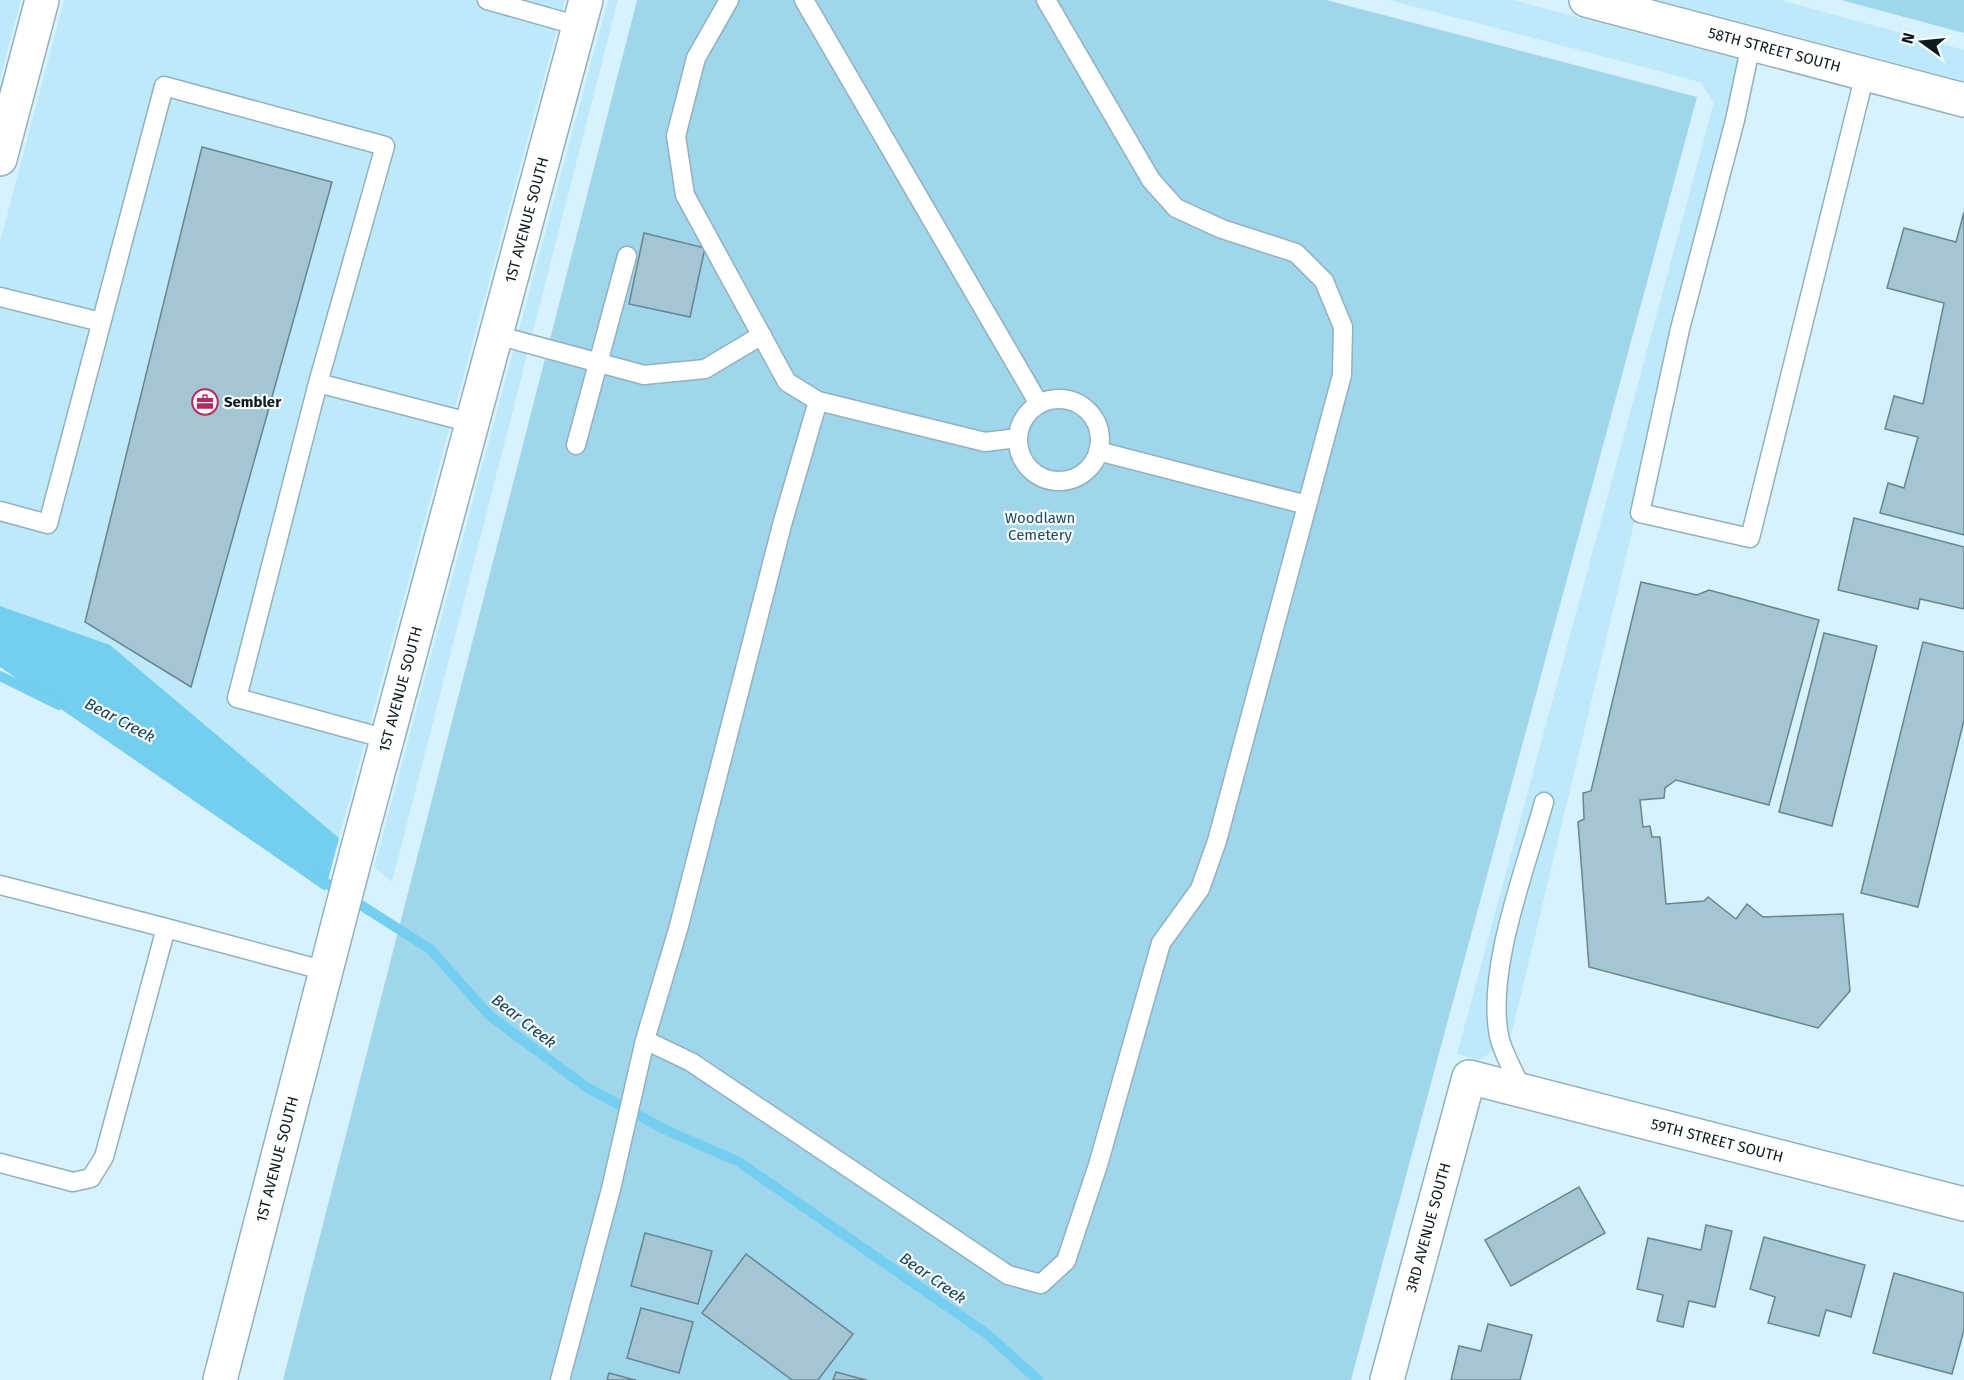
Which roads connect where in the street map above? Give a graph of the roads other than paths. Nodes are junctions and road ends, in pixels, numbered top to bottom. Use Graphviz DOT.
graph roads {
  1 [pos="42,0"];
  2 [pos="487,0"];
  3 [pos="729,0"];
  4 [pos="804,0"];
  5 [pos="1046,0"];
  6 [pos="1586,0"];
  7 [pos="583,13"];
  8 [pos="1751,44"];
  9 [pos="1865,74"];
  10 [pos="1964,100"];
  11 [pos="6,109"];
  12 [pos="0,159"];
  13 [pos="627,256"];
  14 [pos="0,297"];
  15 [pos="101,322"];
  16 [pos="496,335"];
  17 [pos="762,335"];
  18 [pos="598,363"];
  19 [pos="318,383"];
  20 [pos="818,401"];
  21 [pos="1039,404"];
  22 [pos="472,423"];
  23 [pos="1018,438"];
  24 [pos="576,445"];
  25 [pos="1098,451"];
  26 [pos="1307,505"];
  27 [pos="0,511"];
  28 [pos="387,739"];
  29 [pos="1545,802"];
  30 [pos="0,885"];
  31 [pos="166,928"];
  32 [pos="327,965"];
  33 [pos="645,1040"];
  34 [pos="1469,1077"];
  35 [pos="1523,1091"];
  36 [pos="0,1163"];
  37 [pos="1964,1204"];
  38 [pos="220,1380"];
  39 [pos="560,1380"];
  40 [pos="1387,1380"];
  1 -- 11 [label="main road"];
  2 -- 7 [label="lane"];
  3 -- 17 [label="lane"];
  4 -- 21 [label="lane"];
  5 -- 26 [label="lane"];
  6 -- 8 [label="main road, 58TH STREET SOUTH"];
  7 -- 16 [label="main road, 1ST AVENUE SOUTH"];
  8 -- 9 [label="main road, 58TH STREET SOUTH"];
  8 -- 9 [label="lane"];
  9 -- 10 [label="main road, 58TH STREET SOUTH"];
  11 -- 12 [label="main road"];
  13 -- 18 [label="lane"];
  14 -- 15 [label="lane"];
  15 -- 19 [label="lane"];
  15 -- 27 [label="lane"];
  16 -- 18 [label="lane"];
  16 -- 22 [label="main road, 1ST AVENUE SOUTH"];
  17 -- 18 [label="lane"];
  17 -- 20 [label="lane"];
  18 -- 24 [label="lane"];
  19 -- 22 [label="lane"];
  19 -- 28 [label="lane"];
  20 -- 23 [label="lane"];
  20 -- 33 [label="lane"];
  21 -- 23 [label="lane"];
  21 -- 25 [label="lane"];
  22 -- 28 [label="main road, 1ST AVENUE SOUTH"];
  23 -- 25 [label="lane"];
  25 -- 26 [label="lane"];
  26 -- 33 [label="lane"];
  28 -- 32 [label="main road, 1ST AVENUE SOUTH"];
  29 -- 35 [label="lane"];
  30 -- 31 [label="lane"];
  31 -- 32 [label="lane"];
  31 -- 36 [label="lane"];
  32 -- 38 [label="main road, 1ST AVENUE SOUTH"];
  33 -- 39 [label="lane"];
  34 -- 35 [label="main road, 59TH STREET SOUTH"];
  34 -- 40 [label="main road, 3RD AVENUE SOUTH"];
  35 -- 37 [label="main road, 59TH STREET SOUTH"];
}
